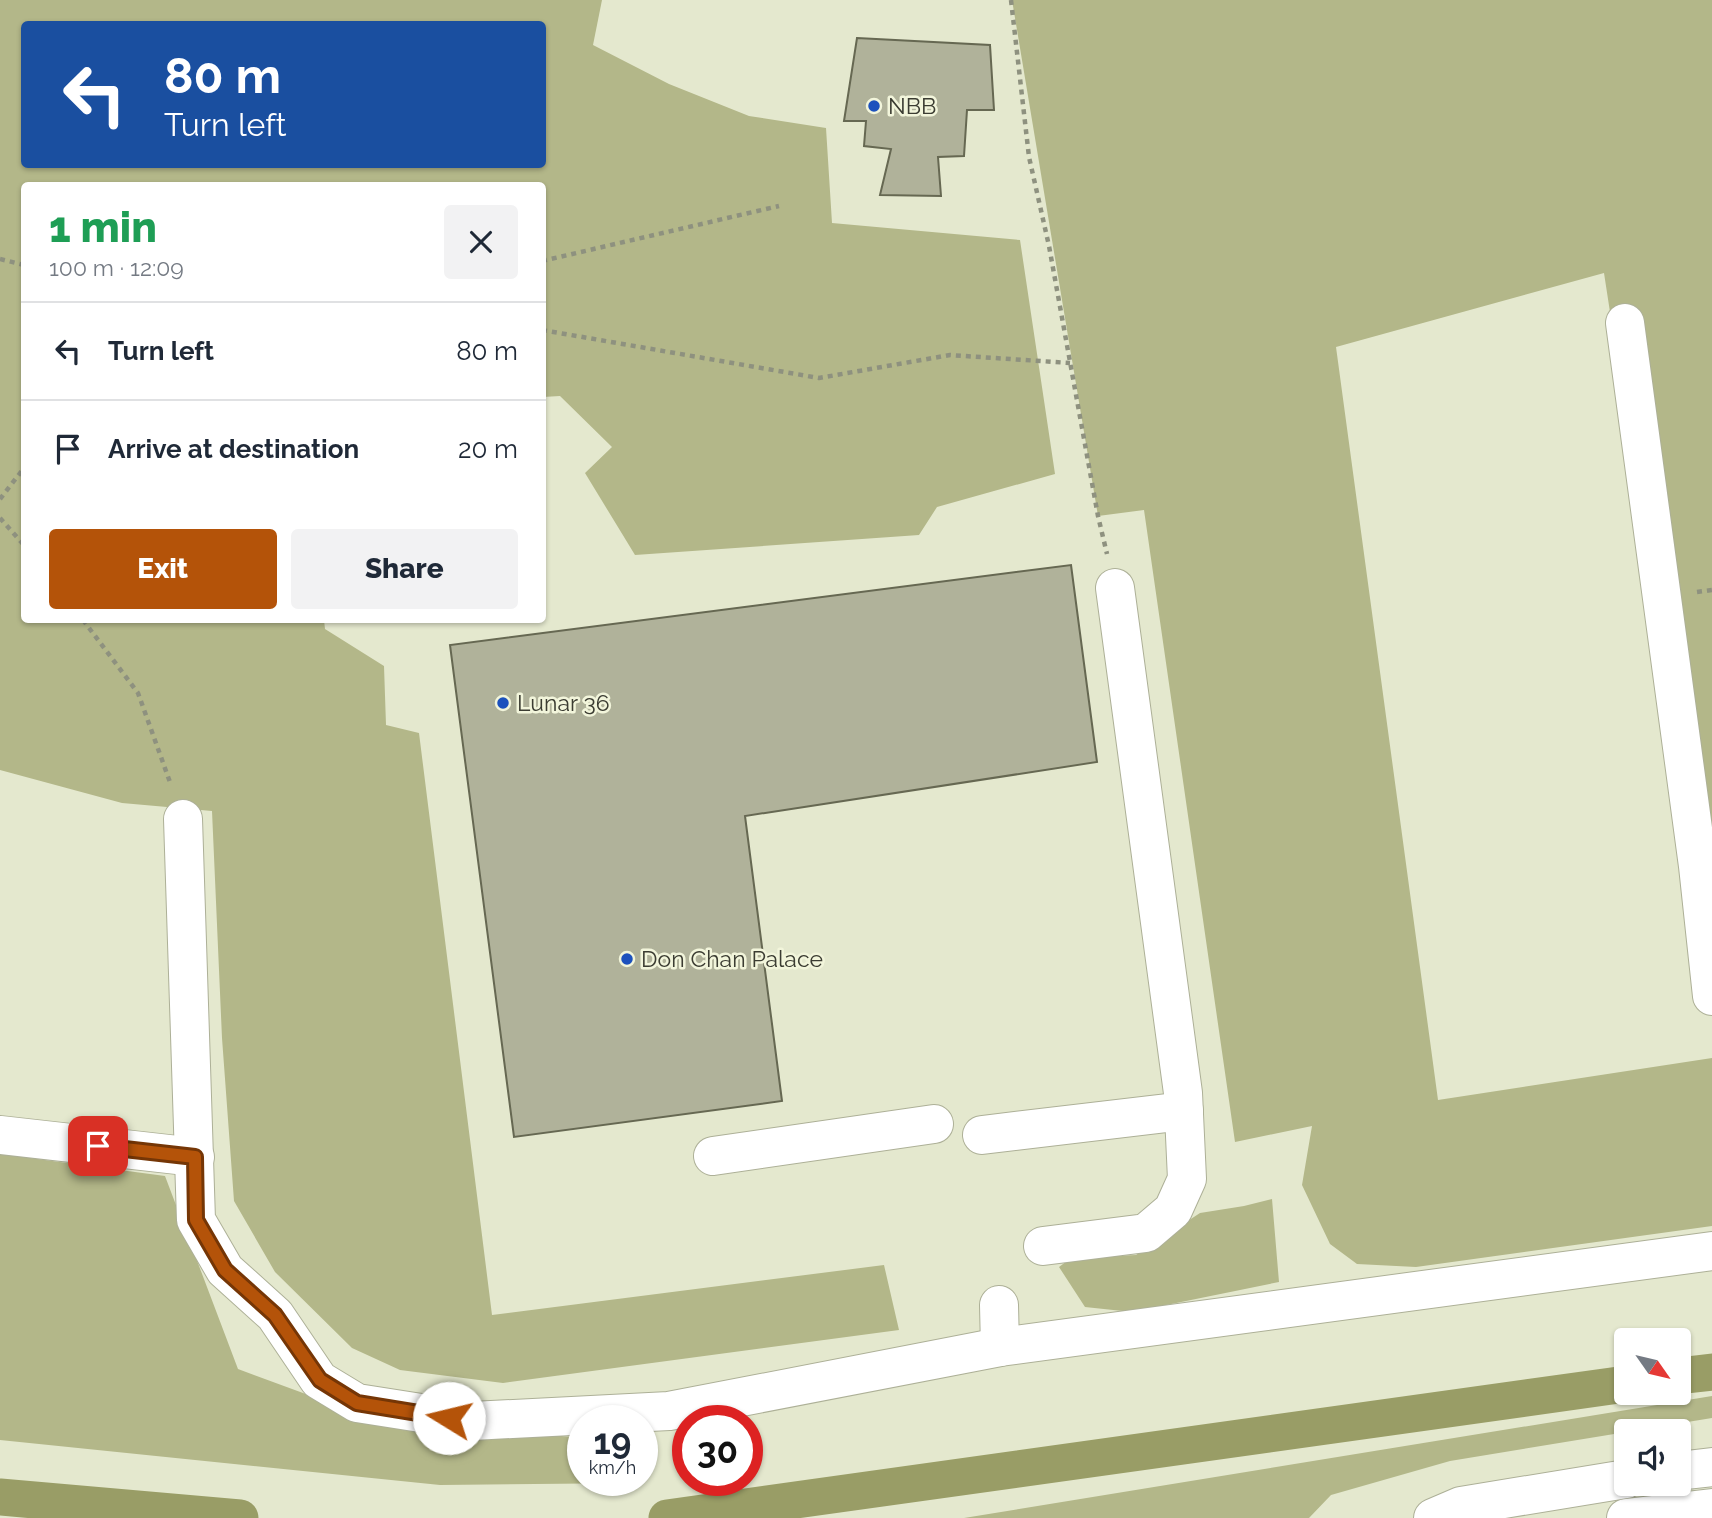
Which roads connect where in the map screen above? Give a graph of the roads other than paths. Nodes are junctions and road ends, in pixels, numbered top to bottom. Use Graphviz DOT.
graph roads {
  1 [pos="1625,323"];
  2 [pos="1111,571"];
  3 [pos="183,819"];
  4 [pos="1712,996"];
  5 [pos="1184,1111"];
  6 [pos="934,1124"];
  7 [pos="0,1135"];
  8 [pos="982,1135"];
  9 [pos="713,1156"];
  10 [pos="195,1157"];
  11 [pos="1043,1246"];
  12 [pos="1712,1251"];
  13 [pos="999,1305"];
  14 [pos="1000,1347"];
  15 [pos="1712,1467"];
  16 [pos="1691,1469"];
  17 [pos="1614,1481"];
  18 [pos="1712,1508"];
  19 [pos="1433,1518"];
  20 [pos="1626,1518"];
  1 -- 4 [label="street"];
  2 -- 5 [label="street"];
  3 -- 10 [label="street"];
  5 -- 8 [label="street"];
  5 -- 11 [label="street"];
  6 -- 9 [label="street"];
  7 -- 10 [label="street"];
  10 -- 14 [label="street"];
  12 -- 14 [label="street"];
  13 -- 14 [label="street"];
  15 -- 16 [label="street"];
  17 -- 19 [label="street"];
  18 -- 20 [label="street"];
}
